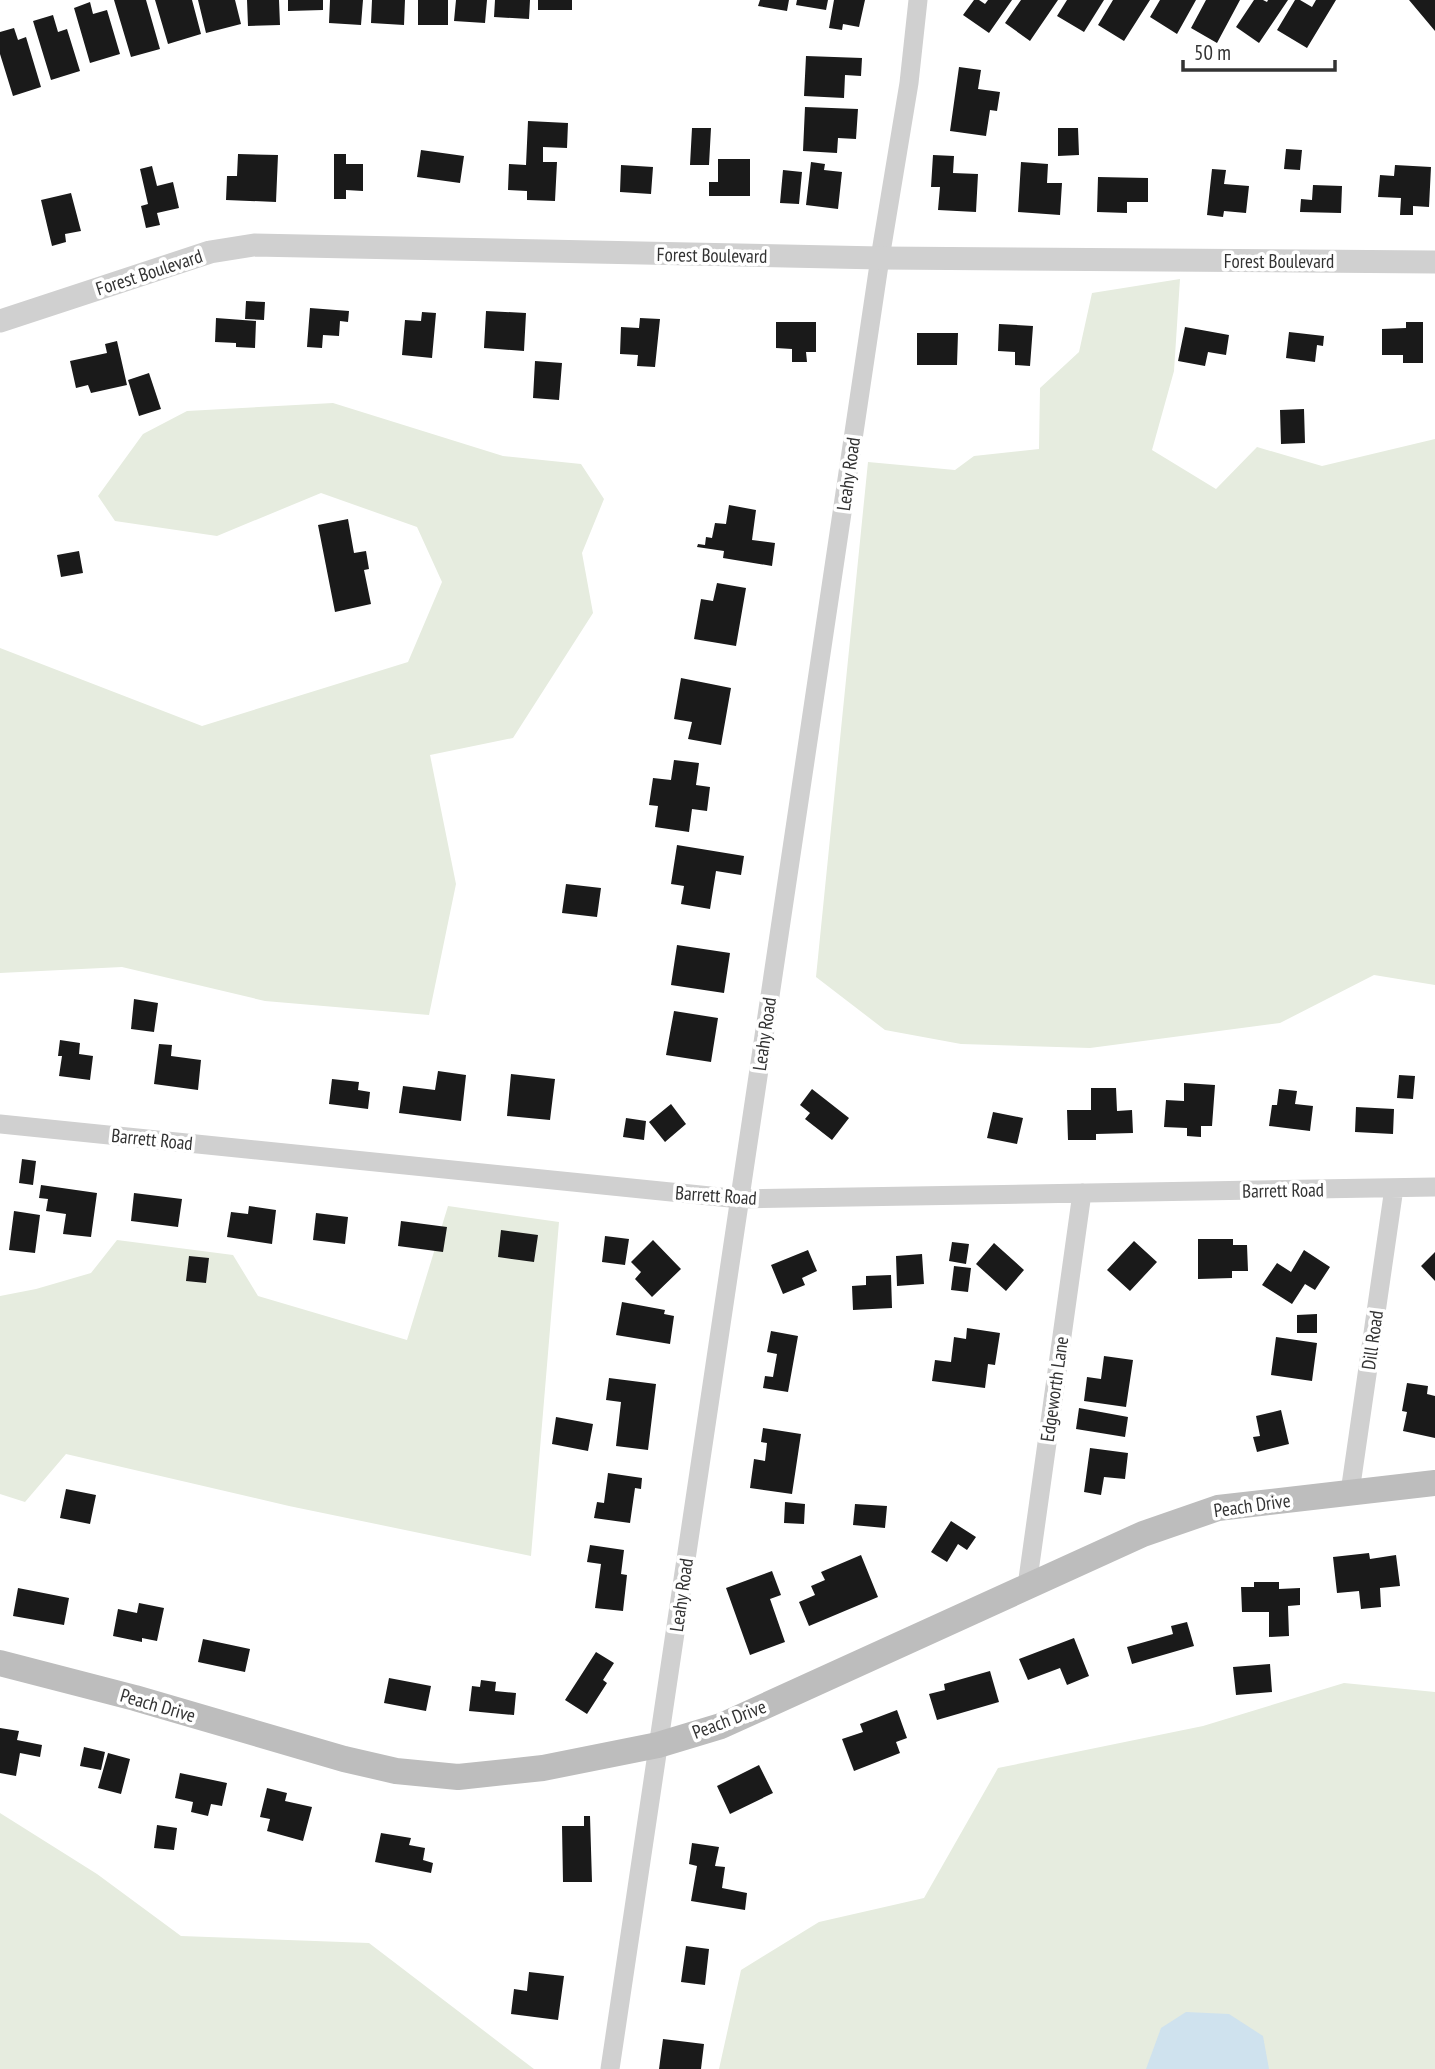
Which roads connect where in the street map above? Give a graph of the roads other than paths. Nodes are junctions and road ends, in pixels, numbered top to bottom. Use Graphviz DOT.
graph roads {
  1 [pos="918,0"];
  2 [pos="880,258"];
  3 [pos="1435,262"];
  4 [pos="0,321"];
  5 [pos="0,1124"];
  6 [pos="1435,1187"];
  7 [pos="1394,1188"];
  8 [pos="1082,1193"];
  9 [pos="740,1199"];
  10 [pos="1435,1483"];
  11 [pos="1350,1492"];
  12 [pos="1027,1586"];
  13 [pos="0,1663"];
  14 [pos="658,1745"];
  15 [pos="610,2069"];
  1 -- 2 [label="street, Leahy Road"];
  2 -- 3 [label="street, Forest Boulevard"];
  2 -- 4 [label="street, Forest Boulevard"];
  2 -- 9 [label="street, Leahy Road"];
  5 -- 9 [label="street, Barrett Road"];
  6 -- 7 [label="street, Barrett Road"];
  7 -- 8 [label="street, Barrett Road"];
  7 -- 11 [label="street, Dill Road"];
  8 -- 9 [label="street, Barrett Road"];
  8 -- 12 [label="street, Edgeworth Lane"];
  9 -- 14 [label="street, Leahy Road"];
  10 -- 11 [label="main road, Peach Drive"];
  11 -- 12 [label="main road, Peach Drive"];
  12 -- 14 [label="main road, Peach Drive"];
  13 -- 14 [label="main road, Peach Drive"];
  14 -- 15 [label="street, Leahy Road"];
}
